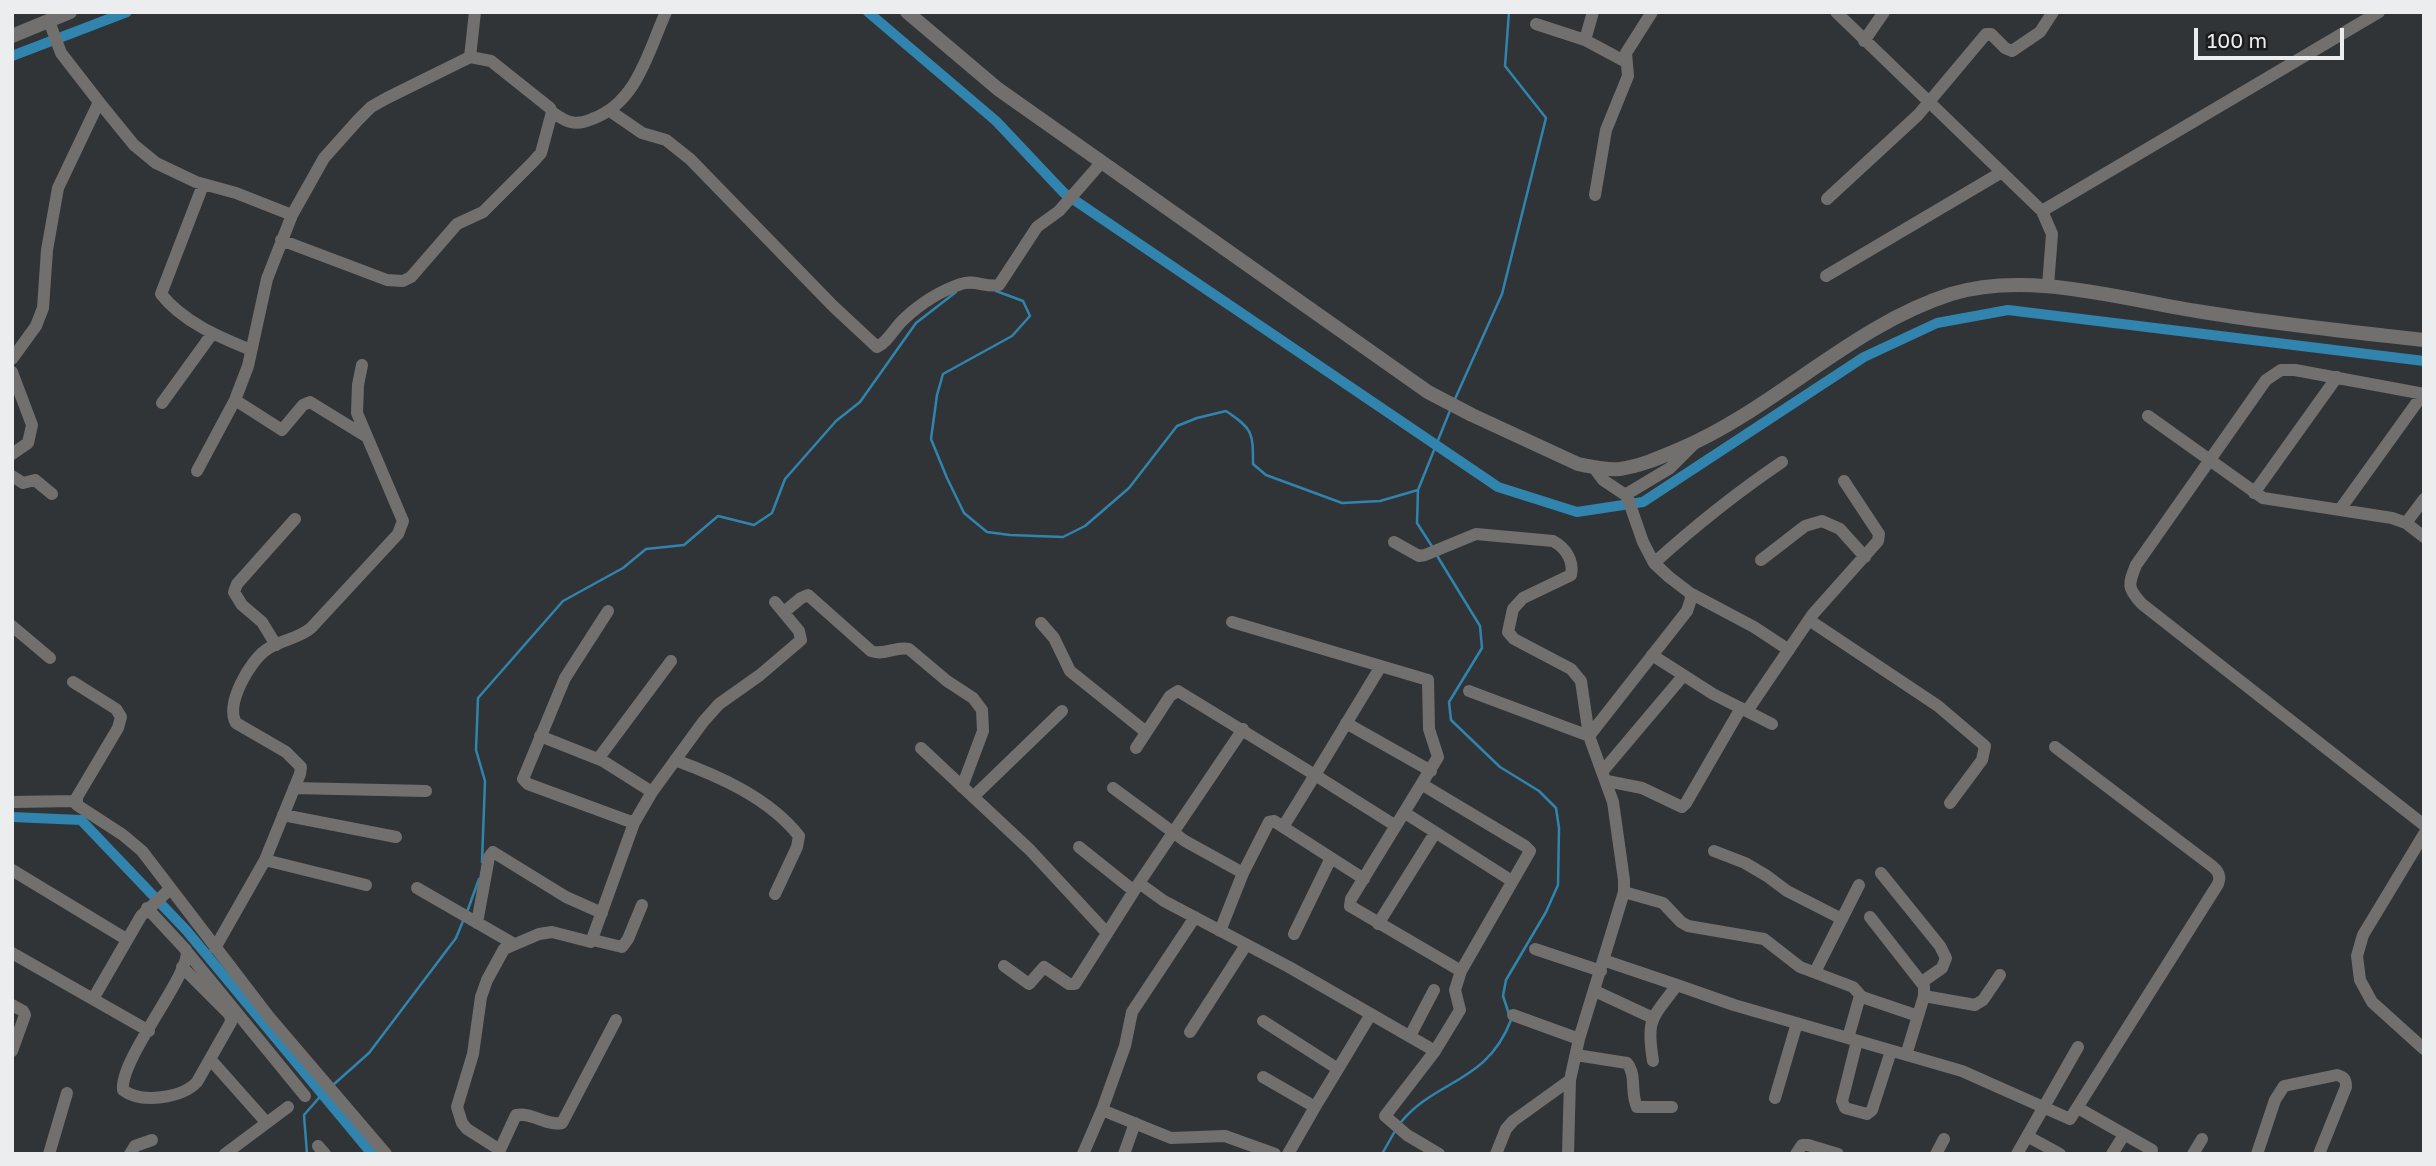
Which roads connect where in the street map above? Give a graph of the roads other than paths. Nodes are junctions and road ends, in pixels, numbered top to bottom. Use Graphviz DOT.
graph roads {
  1 [pos="71,12"];
  2 [pos="475,12"];
  3 [pos="666,12"];
  4 [pos="907,12"];
  5 [pos="1593,12"];
  6 [pos="1652,12"];
  7 [pos="1836,12"];
  8 [pos="1884,12"];
  9 [pos="2053,12"];
  10 [pos="2379,12"];
  11 [pos="53,20"];
  12 [pos="1536,24"];
  13 [pos="12,36"];
  14 [pos="1585,40"];
  15 [pos="1864,41"];
  16 [pos="470,57"];
  17 [pos="1626,62"];
  18 [pos="99,102"];
  19 [pos="1930,102"];
  20 [pos="610,111"];
  21 [pos="552,112"];
  22 [pos="1101,163"];
  23 [pos="2003,173"];
  24 [pos="203,185"];
  25 [pos="1595,195"];
  26 [pos="1827,200"];
  27 [pos="2042,211"];
  28 [pos="292,215"];
  29 [pos="281,240"];
  30 [pos="1826,276"];
  31 [pos="2048,286"];
  32 [pos="212,334"];
  33 [pos="2424,340"];
  34 [pos="251,350"];
  35 [pos="12,359"];
  36 [pos="362,365"];
  37 [pos="12,372"];
  38 [pos="2337,377"];
  39 [pos="2423,394"];
  40 [pos="235,400"];
  41 [pos="162,403"];
  42 [pos="2148,416"];
  43 [pos="367,438"];
  44 [pos="1696,443"];
  45 [pos="12,454"];
  46 [pos="2208,460"];
  47 [pos="1782,462"];
  48 [pos="1594,468"];
  49 [pos="197,471"];
  50 [pos="12,476"];
  51 [pos="1844,481"];
  52 [pos="2254,493"];
  53 [pos="52,494"];
  54 [pos="1626,496"];
  55 [pos="2424,499"];
  56 [pos="2341,509"];
  57 [pos="295,519"];
  58 [pos="2406,523"];
  59 [pos="2424,537"];
  60 [pos="1394,542"];
  61 [pos="1864,557"];
  62 [pos="1761,560"];
  63 [pos="1654,563"];
  64 [pos="1690,593"];
  65 [pos="608,611"];
  66 [pos="1809,620"];
  67 [pos="1232,622"];
  68 [pos="1041,623"];
  69 [pos="12,626"];
  70 [pos="276,645"];
  71 [pos="1789,650"];
  72 [pos="1652,655"];
  73 [pos="50,658"];
  74 [pos="671,661"];
  75 [pos="1381,666"];
  76 [pos="1683,676"];
  77 [pos="73,682"];
  78 [pos="1469,691"];
  79 [pos="1062,710"];
  80 [pos="1744,710"];
  81 [pos="1346,723"];
  82 [pos="1772,724"];
  83 [pos="1243,729"];
  84 [pos="1146,732"];
  85 [pos="540,736"];
  86 [pos="1589,736"];
  87 [pos="2055,747"];
  88 [pos="921,748"];
  89 [pos="1136,748"];
  90 [pos="598,759"];
  91 [pos="675,760"];
  92 [pos="1432,771"];
  93 [pos="1315,775"];
  94 [pos="1604,776"];
  95 [pos="1423,785"];
  96 [pos="962,787"];
  97 [pos="294,788"];
  98 [pos="1113,788"];
  99 [pos="426,791"];
  100 [pos="652,792"];
  101 [pos="973,797"];
  102 [pos="76,801"];
  103 [pos="12,802"];
  104 [pos="1950,803"];
  105 [pos="1405,813"];
  106 [pos="283,814"];
  107 [pos="634,823"];
  108 [pos="2424,825"];
  109 [pos="1396,826"];
  110 [pos="1283,827"];
  111 [pos="1435,832"];
  112 [pos="1174,834"];
  113 [pos="2424,834"];
  114 [pos="396,837"];
  115 [pos="1079,847"];
  116 [pos="1714,851"];
  117 [pos="1331,858"];
  118 [pos="265,860"];
  119 [pos="12,870"];
  120 [pos="1243,873"];
  121 [pos="1881,873"];
  122 [pos="1364,878"];
  123 [pos="1512,881"];
  124 [pos="366,885"];
  125 [pos="1859,885"];
  126 [pos="1136,887"];
  127 [pos="417,888"];
  128 [pos="167,891"];
  129 [pos="1624,892"];
  130 [pos="775,894"];
  131 [pos="642,905"];
  132 [pos="150,906"];
  133 [pos="602,913"];
  134 [pos="1195,917"];
  135 [pos="1870,917"];
  136 [pos="470,919"];
  137 [pos="1842,919"];
  138 [pos="1378,924"];
  139 [pos="1220,931"];
  140 [pos="1107,933"];
  141 [pos="1294,934"];
  142 [pos="126,939"];
  143 [pos="593,940"];
  144 [pos="514,944"];
  145 [pos="1246,945"];
  146 [pos="215,948"];
  147 [pos="1535,948"];
  148 [pos="12,953"];
  149 [pos="188,953"];
  150 [pos="1602,965"];
  151 [pos="1004,966"];
  152 [pos="182,967"];
  153 [pos="1461,971"];
  154 [pos="1815,972"];
  155 [pos="2000,975"];
  156 [pos="1922,982"];
  157 [pos="1678,985"];
  158 [pos="1434,990"];
  159 [pos="1595,990"];
  160 [pos="1860,996"];
  161 [pos="1924,996"];
  162 [pos="93,999"];
  163 [pos="12,1005"];
  164 [pos="1371,1014"];
  165 [pos="1513,1015"];
  166 [pos="1918,1016"];
  167 [pos="1653,1018"];
  168 [pos="615,1020"];
  169 [pos="1263,1021"];
  170 [pos="1797,1023"];
  171 [pos="149,1031"];
  172 [pos="1189,1032"];
  173 [pos="1410,1036"];
  174 [pos="1579,1039"];
  175 [pos="1853,1039"];
  176 [pos="2078,1047"];
  177 [pos="2424,1049"];
  178 [pos="12,1051"];
  179 [pos="1435,1051"];
  180 [pos="1891,1051"];
  181 [pos="1576,1055"];
  182 [pos="1906,1055"];
  183 [pos="210,1059"];
  184 [pos="1653,1061"];
  185 [pos="1338,1069"];
  186 [pos="1263,1077"];
  187 [pos="1570,1080"];
  188 [pos="67,1093"];
  189 [pos="305,1097"];
  190 [pos="1776,1098"];
  191 [pos="288,1107"];
  192 [pos="1315,1107"];
  193 [pos="1672,1107"];
  194 [pos="2043,1107"];
  195 [pos="2078,1108"];
  196 [pos="1102,1110"];
  197 [pos="265,1122"];
  198 [pos="1135,1123"];
  199 [pos="2124,1135"];
  200 [pos="2027,1136"];
  201 [pos="1944,1139"];
  202 [pos="2202,1139"];
  203 [pos="152,1140"];
  204 [pos="2152,1150"];
  205 [pos="499,1152"];
  206 [pos="50,1154"];
  207 [pos="130,1154"];
  208 [pos="225,1154"];
  209 [pos="386,1154"];
  210 [pos="1083,1154"];
  211 [pos="1124,1154"];
  212 [pos="1275,1154"];
  213 [pos="1288,1154"];
  214 [pos="1438,1154"];
  215 [pos="1496,1154"];
  216 [pos="1568,1154"];
  217 [pos="1796,1154"];
  218 [pos="1838,1154"];
  219 [pos="1936,1154"];
  220 [pos="2017,1154"];
  221 [pos="2060,1154"];
  222 [pos="2112,1154"];
  223 [pos="2193,1154"];
  224 [pos="2257,1154"];
  225 [pos="2319,1154"];
  1 -- 11 [label="street"];
  2 -- 16 [label="street"];
  3 -- 20 [label="street"];
  4 -- 22 [label="street"];
  5 -- 14 [label="street"];
  6 -- 17 [label="street"];
  7 -- 15 [label="street"];
  8 -- 15 [label="street"];
  9 -- 19 [label="street"];
  10 -- 27 [label="street"];
  11 -- 13 [label="street"];
  11 -- 18 [label="street"];
  12 -- 14 [label="street"];
  14 -- 17 [label="street"];
  15 -- 19 [label="street"];
  16 -- 21 [label="street"];
  16 -- 28 [label="street"];
  17 -- 25 [label="street"];
  18 -- 24 [label="street"];
  18 -- 35 [label="street"];
  19 -- 23 [label="street"];
  19 -- 26 [label="street"];
  20 -- 21 [label="street"];
  20 -- 22 [label="street"];
  21 -- 29 [label="street"];
  22 -- 48 [label="street"];
  23 -- 27 [label="street"];
  23 -- 30 [label="street"];
  24 -- 28 [label="street"];
  24 -- 32 [label="street"];
  27 -- 31 [label="street"];
  28 -- 29 [label="street"];
  29 -- 34 [label="street"];
  31 -- 33 [label="street"];
  31 -- 44 [label="street"];
  32 -- 34 [label="street"];
  32 -- 41 [label="street"];
  34 -- 40 [label="street"];
  36 -- 43 [label="street"];
  37 -- 45 [label="street"];
  38 -- 39 [label="street"];
  38 -- 46 [label="street"];
  38 -- 52 [label="street"];
  39 -- 56 [label="street"];
  40 -- 43 [label="street"];
  40 -- 49 [label="street"];
  42 -- 46 [label="street"];
  43 -- 70 [label="street"];
  44 -- 48 [label="street"];
  44 -- 54 [label="street"];
  46 -- 52 [label="street"];
  46 -- 108 [label="street"];
  47 -- 63 [label="street"];
  48 -- 54 [label="street"];
  50 -- 53 [label="street"];
  51 -- 61 [label="street"];
  52 -- 56 [label="street"];
  54 -- 63 [label="street"];
  55 -- 58 [label="street"];
  56 -- 58 [label="street"];
  57 -- 70 [label="street"];
  58 -- 59 [label="street"];
  60 -- 86 [label="street"];
  61 -- 62 [label="street"];
  61 -- 66 [label="street"];
  63 -- 64 [label="street"];
  64 -- 71 [label="street"];
  64 -- 72 [label="street"];
  65 -- 85 [label="street"];
  66 -- 71 [label="street"];
  66 -- 104 [label="street"];
  67 -- 75 [label="street"];
  68 -- 84 [label="street"];
  69 -- 73 [label="street"];
  70 -- 97 [label="street"];
  71 -- 80 [label="street"];
  72 -- 76 [label="street"];
  72 -- 86 [label="street"];
  74 -- 90 [label="street"];
  75 -- 81 [label="street"];
  75 -- 92 [label="street"];
  76 -- 80 [label="street"];
  76 -- 94 [label="street"];
  77 -- 102 [label="street"];
  78 -- 86 [label="street"];
  79 -- 101 [label="street"];
  80 -- 82 [label="street"];
  80 -- 94 [label="street"];
  81 -- 92 [label="street"];
  81 -- 93 [label="street"];
  83 -- 84 [label="street"];
  83 -- 93 [label="street"];
  83 -- 112 [label="street"];
  84 -- 89 [label="street"];
  85 -- 90 [label="street"];
  85 -- 107 [label="street"];
  86 -- 94 [label="street"];
  87 -- 195 [label="street"];
  88 -- 96 [label="street"];
  90 -- 100 [label="street"];
  91 -- 96 [label="street"];
  91 -- 100 [label="street"];
  91 -- 130 [label="street"];
  92 -- 95 [label="street"];
  93 -- 109 [label="street"];
  93 -- 110 [label="street"];
  94 -- 129 [label="street"];
  95 -- 105 [label="street"];
  95 -- 123 [label="street"];
  96 -- 101 [label="street"];
  97 -- 99 [label="street"];
  97 -- 106 [label="street"];
  98 -- 112 [label="street"];
  100 -- 107 [label="street"];
  101 -- 140 [label="street"];
  102 -- 103 [label="street"];
  102 -- 128 [label="street"];
  105 -- 109 [label="street"];
  105 -- 111 [label="street"];
  106 -- 114 [label="street"];
  106 -- 118 [label="street"];
  107 -- 133 [label="street"];
  109 -- 122 [label="street"];
  110 -- 117 [label="street"];
  110 -- 120 [label="street"];
  111 -- 123 [label="street"];
  111 -- 138 [label="street"];
  112 -- 120 [label="street"];
  112 -- 126 [label="street"];
  113 -- 177 [label="street"];
  115 -- 126 [label="street"];
  116 -- 137 [label="street"];
  117 -- 122 [label="street"];
  117 -- 141 [label="street"];
  118 -- 124 [label="street"];
  118 -- 146 [label="street"];
  119 -- 142 [label="street"];
  120 -- 139 [label="street"];
  121 -- 156 [label="street"];
  122 -- 138 [label="street"];
  123 -- 153 [label="street"];
  125 -- 137 [label="street"];
  126 -- 134 [label="street"];
  126 -- 140 [label="street"];
  127 -- 136 [label="street"];
  128 -- 132 [label="street"];
  128 -- 146 [label="street"];
  129 -- 150 [label="street"];
  129 -- 154 [label="street"];
  131 -- 143 [label="street"];
  132 -- 142 [label="street"];
  132 -- 149 [label="street"];
  133 -- 136 [label="street"];
  133 -- 143 [label="street"];
  134 -- 139 [label="street"];
  134 -- 196 [label="street"];
  135 -- 156 [label="street"];
  136 -- 144 [label="street"];
  137 -- 154 [label="street"];
  138 -- 153 [label="street"];
  139 -- 145 [label="street"];
  140 -- 151 [label="street"];
  142 -- 162 [label="street"];
  143 -- 144 [label="street"];
  144 -- 205 [label="street"];
  145 -- 164 [label="street"];
  145 -- 172 [label="street"];
  146 -- 209 [label="street"];
  147 -- 150 [label="street"];
  148 -- 162 [label="street"];
  149 -- 152 [label="street"];
  149 -- 189 [label="street"];
  150 -- 157 [label="street"];
  150 -- 159 [label="street"];
  152 -- 171 [label="street"];
  152 -- 183 [label="street"];
  153 -- 179 [label="street"];
  154 -- 160 [label="street"];
  155 -- 161 [label="street"];
  156 -- 161 [label="street"];
  157 -- 167 [label="street"];
  157 -- 170 [label="street"];
  158 -- 173 [label="street"];
  159 -- 167 [label="street"];
  159 -- 174 [label="street"];
  160 -- 166 [label="street"];
  160 -- 175 [label="street"];
  161 -- 166 [label="street"];
  162 -- 171 [label="street"];
  163 -- 178 [label="street"];
  164 -- 173 [label="street"];
  164 -- 185 [label="street"];
  165 -- 174 [label="street"];
  166 -- 182 [label="street"];
  167 -- 184 [label="street"];
  168 -- 205 [label="street"];
  169 -- 185 [label="street"];
  170 -- 175 [label="street"];
  170 -- 190 [label="street"];
  171 -- 183 [label="street"];
  173 -- 179 [label="street"];
  174 -- 181 [label="street"];
  175 -- 180 [label="street"];
  175 -- 180 [label="street"];
  176 -- 194 [label="street"];
  179 -- 214 [label="street"];
  180 -- 182 [label="street"];
  181 -- 187 [label="street"];
  181 -- 193 [label="street"];
  182 -- 194 [label="street"];
  183 -- 197 [label="street"];
  185 -- 192 [label="street"];
  186 -- 192 [label="street"];
  187 -- 215 [label="street"];
  187 -- 216 [label="street"];
  188 -- 206 [label="street"];
  191 -- 197 [label="street"];
  192 -- 213 [label="street"];
  194 -- 195 [label="street"];
  194 -- 200 [label="street"];
  195 -- 199 [label="street"];
  196 -- 198 [label="street"];
  196 -- 210 [label="street"];
  197 -- 208 [label="street"];
  198 -- 211 [label="street"];
  198 -- 212 [label="street"];
  199 -- 204 [label="street"];
  199 -- 222 [label="street"];
  200 -- 220 [label="street"];
  200 -- 221 [label="street"];
  201 -- 219 [label="street"];
  202 -- 223 [label="street"];
  203 -- 207 [label="street"];
  217 -- 218 [label="street"];
  224 -- 225 [label="street"];
}
